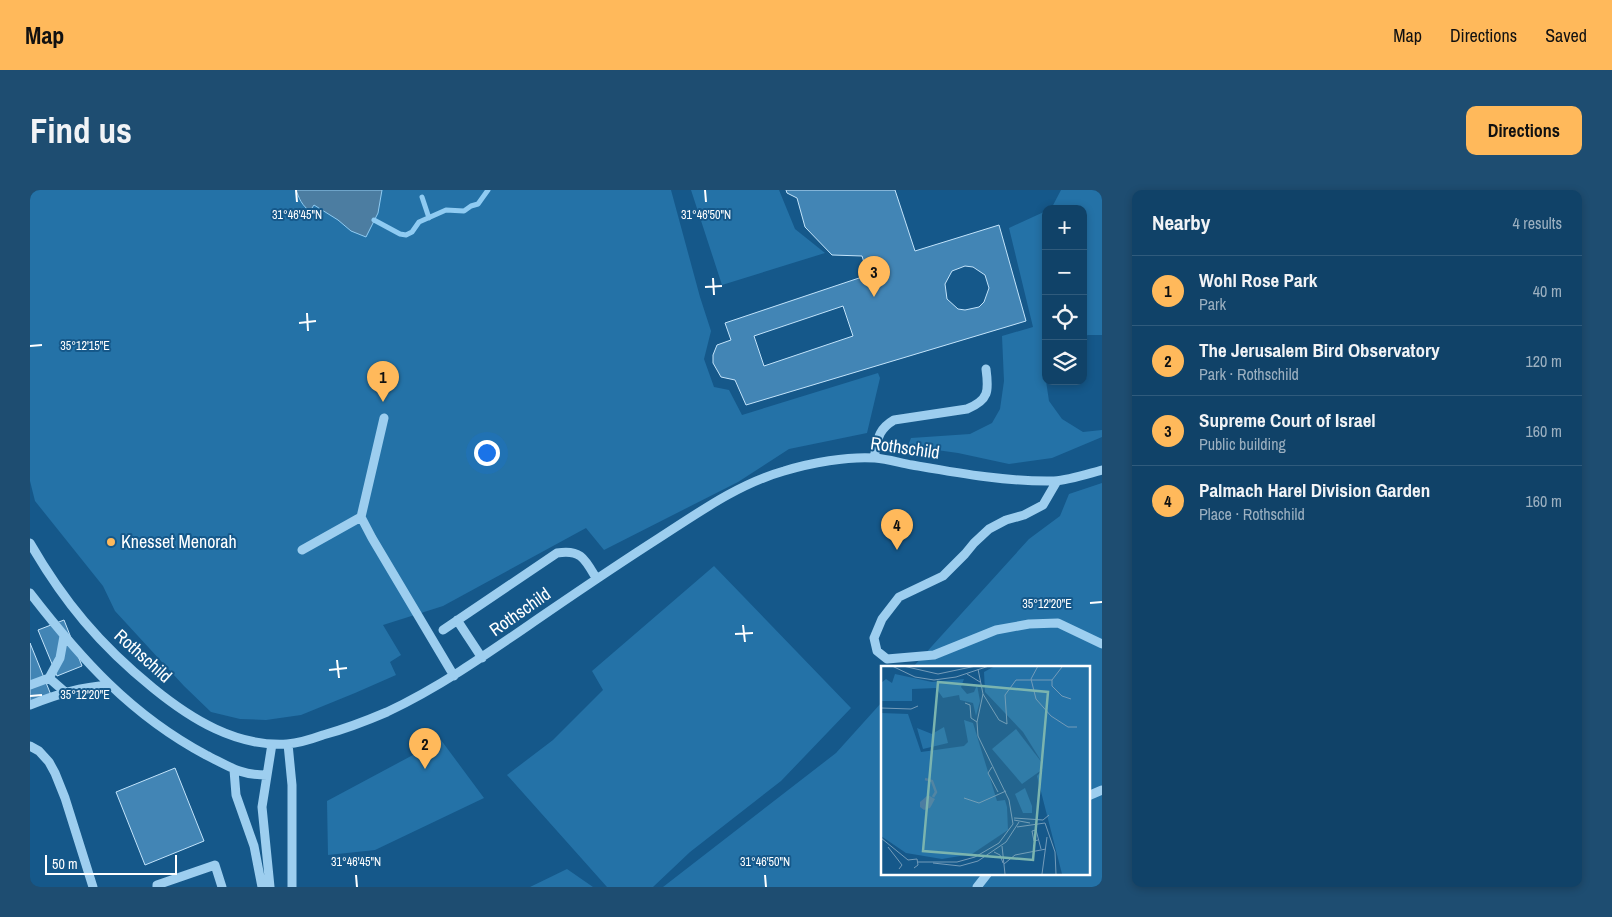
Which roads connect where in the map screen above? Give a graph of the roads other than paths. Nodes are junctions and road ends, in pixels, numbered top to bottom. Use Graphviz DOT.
graph roads {
  1 [pos="986,369"];
  2 [pos="384,418"];
  3 [pos="874,458"];
  4 [pos="1099,470"];
  5 [pos="1057,481"];
  6 [pos="361,517"];
  7 [pos="30,543"];
  8 [pos="302,550"];
  9 [pos="596,578"];
  10 [pos="30,593"];
  11 [pos="458,620"];
  12 [pos="443,630"];
  13 [pos="64,636"];
  14 [pos="1102,644"];
  15 [pos="482,658"];
  16 [pos="454,676"];
  17 [pos="49,678"];
  18 [pos="30,685"];
  19 [pos="110,685"];
  20 [pos="65,692"];
  21 [pos="30,705"];
  22 [pos="272,744"];
  23 [pos="288,744"];
  24 [pos="30,746"];
  25 [pos="234,770"];
  26 [pos="267,775"];
  27 [pos="1102,790"];
  28 [pos="1090,795"];
  29 [pos="987,874"];
  30 [pos="93,887"];
  31 [pos="158,887"];
  32 [pos="222,887"];
  33 [pos="262,887"];
  34 [pos="270,887"];
  35 [pos="292,887"];
  36 [pos="977,887"];
  1 -- 3 [label="street"];
  2 -- 6 [label="street"];
  3 -- 5 [label="street, Rothschild"];
  3 -- 9 [label="street, Rothschild"];
  4 -- 5 [label="street, Rothschild"];
  5 -- 14 [label="street"];
  6 -- 8 [label="street"];
  6 -- 16 [label="street"];
  7 -- 22 [label="street, Rothschild"];
  9 -- 11 [label="street"];
  9 -- 15 [label="street, Rothschild"];
  10 -- 13 [label="street"];
  11 -- 12 [label="street"];
  11 -- 15 [label="street"];
  13 -- 17 [label="street"];
  13 -- 19 [label="street"];
  15 -- 16 [label="street, Rothschild"];
  16 -- 23 [label="street, Rothschild"];
  17 -- 18 [label="street"];
  17 -- 20 [label="street"];
  19 -- 20 [label="street"];
  19 -- 25 [label="street"];
  20 -- 21 [label="street"];
  22 -- 23 [label="street, Rothschild"];
  22 -- 26 [label="street"];
  23 -- 35 [label="street"];
  24 -- 30 [label="street"];
  25 -- 26 [label="street"];
  25 -- 33 [label="street"];
  26 -- 34 [label="street"];
  27 -- 28 [label="street"];
  29 -- 36 [label="street"];
  31 -- 32 [label="street"];
}
